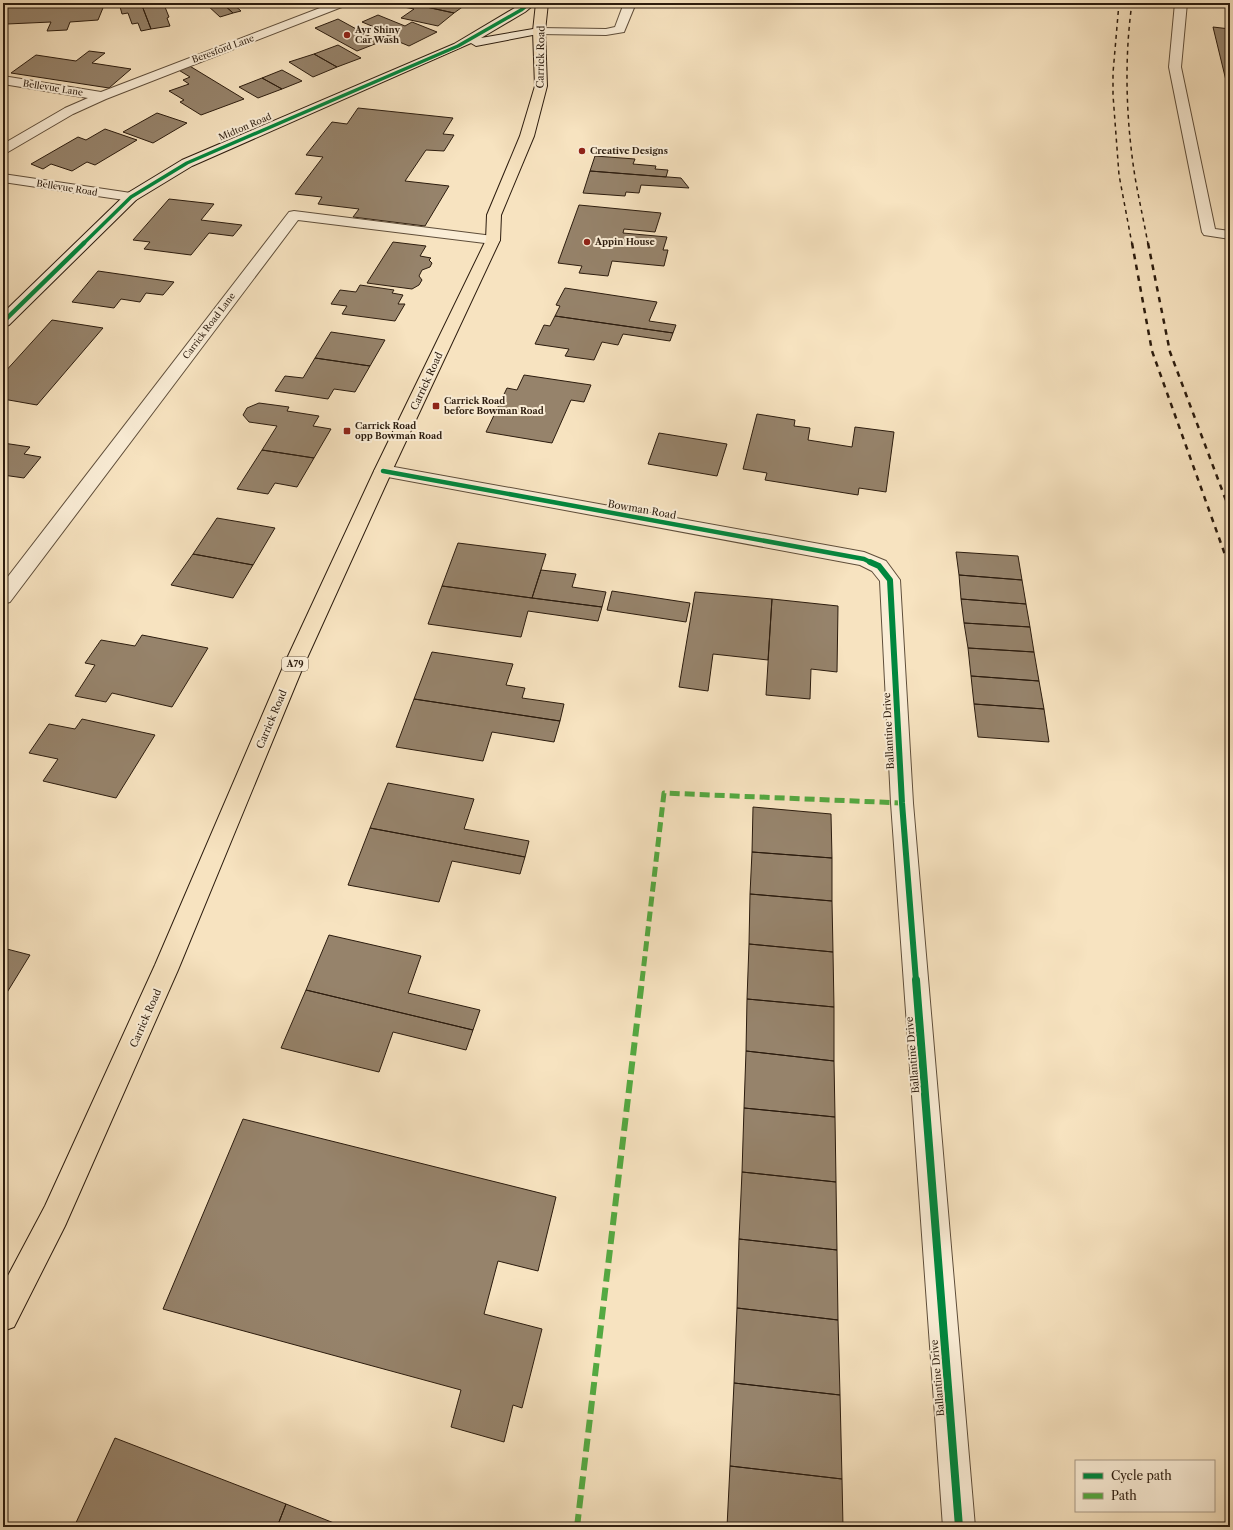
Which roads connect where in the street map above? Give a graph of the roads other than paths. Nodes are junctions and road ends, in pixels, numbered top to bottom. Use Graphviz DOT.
graph roads {
  1 [pos="343,3"];
  2 [pos="530,3"];
  3 [pos="542,3"];
  4 [pos="630,3"];
  5 [pos="1181,3"];
  6 [pos="539,31"];
  7 [pos="461,45"];
  8 [pos="3,80"];
  9 [pos="102,96"];
  10 [pos="3,149"];
  11 [pos="3,178"];
  12 [pos="131,197"];
  13 [pos="1230,235"];
  14 [pos="493,240"];
  15 [pos="3,322"];
  16 [pos="383,472"];
  17 [pos="890,580"];
  18 [pos="3,597"];
  19 [pos="3,1316"];
  20 [pos="959,1527"];
  1 -- 9 [label="street, Beresford Lane"];
  2 -- 7 [label="street, Midton Road"];
  3 -- 6 [label="main road, Carrick Road / A79"];
  4 -- 6 [label="street, Midton Road"];
  5 -- 13 [label="street"];
  6 -- 7 [label="street, Midton Road"];
  6 -- 14 [label="main road, Carrick Road / A79"];
  7 -- 12 [label="street, Midton Road"];
  8 -- 9 [label="street, Bellevue Lane"];
  9 -- 10 [label="street, Beresford Lane"];
  11 -- 12 [label="street, Bellevue Road"];
  12 -- 15 [label="street, Midton Road"];
  14 -- 16 [label="main road, Carrick Road / A79"];
  14 -- 18 [label="street, Carrick Road Lane"];
  16 -- 17 [label="street, Bowman Road"];
  16 -- 19 [label="main road, Carrick Road / A79"];
  17 -- 20 [label="street, Ballantine Drive"];
}
